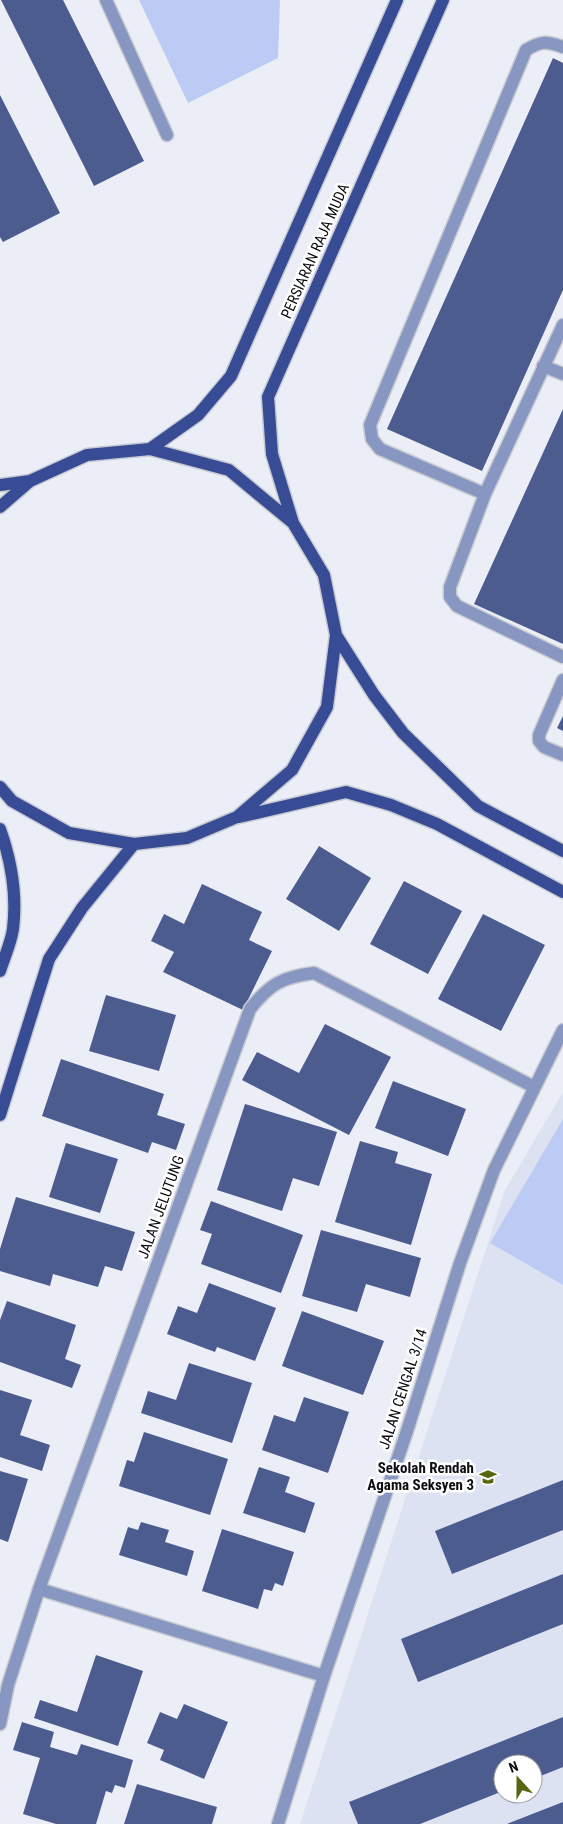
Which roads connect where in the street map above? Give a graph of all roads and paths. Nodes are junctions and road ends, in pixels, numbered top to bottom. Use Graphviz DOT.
graph roads {
  1 [pos="106,0"];
  2 [pos="397,0"];
  3 [pos="443,0"];
  4 [pos="563,47"];
  5 [pos="167,135"];
  6 [pos="563,325"];
  7 [pos="543,366"];
  8 [pos="563,374"];
  9 [pos="150,449"];
  10 [pos="30,481"];
  11 [pos="0,485"];
  12 [pos="485,494"];
  13 [pos="0,507"];
  14 [pos="293,523"];
  15 [pos="336,635"];
  16 [pos="563,658"];
  17 [pos="563,680"];
  18 [pos="563,755"];
  19 [pos="0,787"];
  20 [pos="237,817"];
  21 [pos="0,829"];
  22 [pos="134,844"];
  23 [pos="563,851"];
  24 [pos="563,892"];
  25 [pos="0,971"];
  26 [pos="563,1030"];
  27 [pos="534,1087"];
  28 [pos="0,1115"];
  29 [pos="39,1589"];
  30 [pos="324,1676"];
  31 [pos="0,1724"];
  32 [pos="278,1824"];
  1 -- 5 [label="street"];
  2 -- 9 [label="main road, PERSIARAN RAJA MUDA"];
  3 -- 14 [label="main road, PERSIARAN RAJA MUDA"];
  4 -- 12 [label="street"];
  6 -- 7 [label="street"];
  7 -- 8 [label="street"];
  7 -- 12 [label="street"];
  9 -- 10 [label="main road"];
  9 -- 14 [label="main road"];
  10 -- 11 [label="main road"];
  10 -- 13 [label="main road"];
  12 -- 16 [label="street"];
  14 -- 15 [label="main road"];
  15 -- 20 [label="main road"];
  15 -- 23 [label="main road"];
  17 -- 18 [label="street"];
  19 -- 22 [label="main road"];
  20 -- 22 [label="main road"];
  20 -- 24 [label="main road"];
  21 -- 25 [label="main road"];
  22 -- 28 [label="main road"];
  26 -- 27 [label="street, JALAN CENGAL 3/14"];
  27 -- 29 [label="street, JALAN JELUTUNG"];
  27 -- 30 [label="street, JALAN CENGAL 3/14"];
  29 -- 30 [label="street"];
  29 -- 31 [label="street, JALAN JELUTUNG"];
  30 -- 32 [label="street, JALAN CENGAL 3/14"];
}
